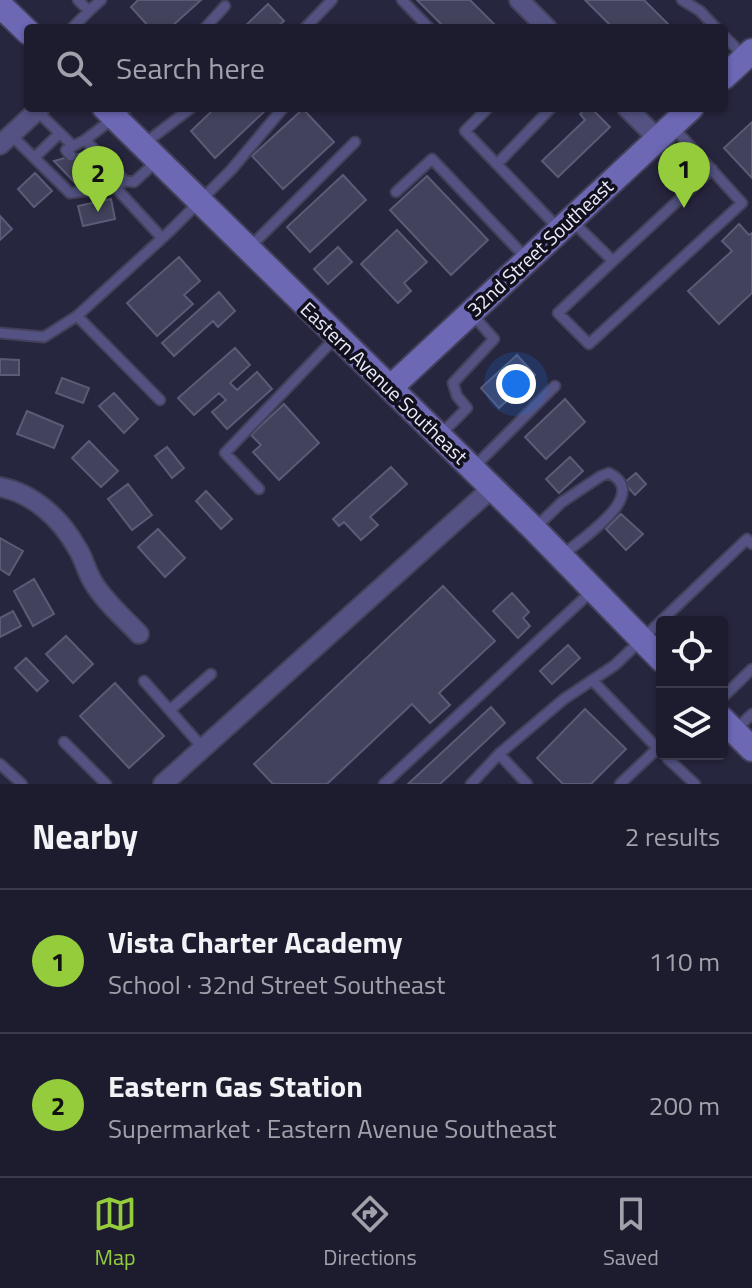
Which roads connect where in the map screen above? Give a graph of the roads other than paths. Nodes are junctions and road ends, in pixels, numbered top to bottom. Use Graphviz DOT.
graph roads {
  1 [pos="78,0"];
  2 [pos="101,0"];
  3 [pos="332,0"];
  4 [pos="402,0"];
  5 [pos="519,0"];
  6 [pos="682,0"];
  7 [pos="0,5"];
  8 [pos="225,6"];
  9 [pos="89,11"];
  10 [pos="76,24"];
  11 [pos="209,24"];
  12 [pos="309,24"];
  13 [pos="425,24"];
  14 [pos="543,24"];
  15 [pos="712,24"];
  16 [pos="24,28"];
  17 [pos="728,39"];
  18 [pos="748,54"];
  19 [pos="728,73"];
  20 [pos="36,112"];
  21 [pos="40,112"];
  22 [pos="116,112"];
  23 [pos="187,112"];
  24 [pos="280,112"];
  25 [pos="484,112"];
  26 [pos="547,112"];
  27 [pos="633,112"];
  28 [pos="687,112"];
  29 [pos="665,132"];
  30 [pos="60,133"];
  31 [pos="5,140"];
  32 [pos="85,140"];
  33 [pos="355,142"];
  34 [pos="150,153"];
  35 [pos="34,158"];
  36 [pos="497,164"];
  37 [pos="712,169"];
  38 [pos="125,181"];
  39 [pos="115,187"];
  40 [pos="396,192"];
  41 [pos="199,201"];
  42 [pos="565,225"];
  43 [pos="162,238"];
  44 [pos="247,249"];
  45 [pos="527,259"];
  46 [pos="613,261"];
  47 [pos="471,313"];
  48 [pos="77,316"];
  49 [pos="0,333"];
  50 [pos="336,337"];
  51 [pos="555,386"];
  52 [pos="390,388"];
  53 [pos="160,400"];
  54 [pos="439,436"];
  55 [pos="472,469"];
  56 [pos="0,487"];
  57 [pos="492,488"];
  58 [pos="259,489"];
  59 [pos="534,529"];
  60 [pos="752,544"];
  61 [pos="561,557"];
  62 [pos="593,590"];
  63 [pos="139,634"];
  64 [pos="640,638"];
  65 [pos="656,654"];
  66 [pos="752,669"];
  67 [pos="211,674"];
  68 [pos="592,680"];
  69 [pos="144,681"];
  70 [pos="728,692"];
  71 [pos="170,710"];
  72 [pos="752,714"];
  73 [pos="728,725"];
  74 [pos="64,742"];
  75 [pos="656,745"];
  76 [pos="203,748"];
  77 [pos="752,749"];
  78 [pos="499,754"];
  79 [pos="656,760"];
  80 [pos="671,760"];
  81 [pos="0,764"];
  82 [pos="22,784"];
  83 [pos="106,784"];
  84 [pos="163,784"];
  85 [pos="384,784"];
  86 [pos="471,784"];
  87 [pos="527,784"];
  88 [pos="620,784"];
  89 [pos="695,784"];
  1 -- 9 [label="lane"];
  2 -- 9 [label="lane"];
  3 -- 12 [label="lane"];
  4 -- 13 [label="lane"];
  5 -- 14 [label="street"];
  6 -- 15 [label="lane"];
  7 -- 16 [label="main road"];
  8 -- 11 [label="lane"];
  9 -- 10 [label="lane"];
  17 -- 18 [label="lane"];
  18 -- 19 [label="main road"];
  20 -- 31 [label="street"];
  21 -- 30 [label="lane"];
  22 -- 32 [label="lane"];
  22 -- 34 [label="main road, Eastern Avenue Southeast"];
  23 -- 34 [label="lane"];
  24 -- 41 [label="lane"];
  25 -- 36 [label="lane"];
  26 -- 36 [label="lane"];
  27 -- 29 [label="street"];
  28 -- 29 [label="main road, 32nd Street Southeast"];
  29 -- 37 [label="lane"];
  29 -- 42 [label="main road, 32nd Street Southeast"];
  30 -- 32 [label="lane"];
  30 -- 35 [label="lane"];
  31 -- 35 [label="lane"];
  32 -- 38 [label="lane"];
  33 -- 44 [label="lane"];
  34 -- 38 [label="lane"];
  34 -- 41 [label="main road, Eastern Avenue Southeast"];
  35 -- 39 [label="lane"];
  36 -- 42 [label="lane"];
  37 -- 46 [label="lane"];
  37 -- 46 [label="lane"];
  38 -- 39 [label="lane"];
  39 -- 43 [label="lane"];
  40 -- 45 [label="lane"];
  41 -- 43 [label="lane"];
  41 -- 44 [label="main road, Eastern Avenue Southeast"];
  42 -- 45 [label="main road, 32nd Street Southeast"];
  42 -- 46 [label="lane"];
  43 -- 48 [label="lane"];
  44 -- 50 [label="main road, Eastern Avenue Southeast"];
  45 -- 47 [label="main road, 32nd Street Southeast"];
  47 -- 52 [label="main road, 32nd Street Southeast"];
  47 -- 54 [label="lane"];
  48 -- 49 [label="lane"];
  48 -- 53 [label="lane"];
  50 -- 52 [label="main road, Eastern Avenue Southeast"];
  50 -- 58 [label="lane"];
  51 -- 55 [label="lane"];
  52 -- 54 [label="main road, Eastern Avenue Southeast"];
  54 -- 55 [label="main road, Eastern Avenue Southeast"];
  55 -- 57 [label="main road, Eastern Avenue Southeast"];
  56 -- 63 [label="street"];
  57 -- 59 [label="main road, Eastern Avenue Southeast"];
  57 -- 76 [label="street"];
  59 -- 61 [label="main road, Eastern Avenue Southeast"];
  59 -- 61 [label="lane"];
  60 -- 64 [label="lane"];
  61 -- 62 [label="main road, Eastern Avenue Southeast"];
  62 -- 64 [label="main road, Eastern Avenue Southeast"];
  62 -- 85 [label="lane"];
  64 -- 65 [label="main road, Eastern Avenue Southeast"];
  64 -- 68 [label="lane"];
  66 -- 70 [label="lane"];
  67 -- 71 [label="lane"];
  68 -- 75 [label="lane"];
  68 -- 78 [label="lane"];
  69 -- 71 [label="lane"];
  71 -- 76 [label="lane"];
  72 -- 73 [label="lane"];
  73 -- 77 [label="main road"];
  74 -- 83 [label="lane"];
  76 -- 84 [label="street"];
  78 -- 86 [label="lane"];
  78 -- 87 [label="lane"];
  79 -- 88 [label="lane"];
  80 -- 89 [label="lane"];
  81 -- 82 [label="lane"];
}
